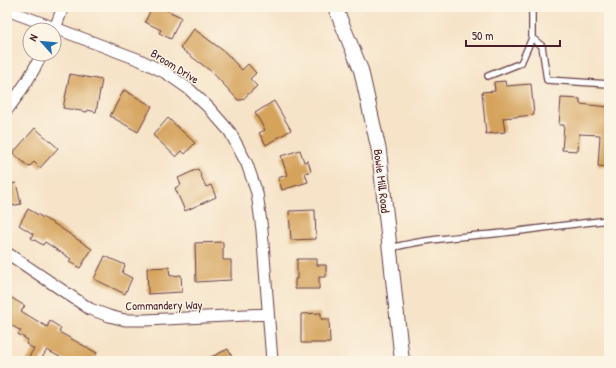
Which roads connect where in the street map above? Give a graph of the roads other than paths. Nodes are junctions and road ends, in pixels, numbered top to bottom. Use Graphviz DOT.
graph roads {
  1 [pos="63,7"];
  2 [pos="335,7"];
  3 [pos="532,7"];
  4 [pos="7,10"];
  5 [pos="37,22"];
  6 [pos="58,22"];
  7 [pos="62,32"];
  8 [pos="532,38"];
  9 [pos="38,62"];
  10 [pos="488,76"];
  11 [pos="609,84"];
  12 [pos="7,110"];
  13 [pos="609,220"];
  14 [pos="390,248"];
  15 [pos="7,254"];
  16 [pos="268,314"];
  17 [pos="272,361"];
  18 [pos="402,361"];
  1 -- 6 [label="street"];
  2 -- 14 [label="street, Bowie Mill Road"];
  3 -- 8 [label="lane"];
  4 -- 5 [label="street, Broom Drive"];
  7 -- 16 [label="street, Broom Drive"];
  8 -- 10 [label="lane"];
  8 -- 11 [label="lane"];
  9 -- 12 [label="street"];
  13 -- 14 [label="lane"];
  14 -- 18 [label="street, Bowie Mill Road"];
  15 -- 16 [label="street, Commandery Way"];
  16 -- 17 [label="street, Broom Drive"];
}
